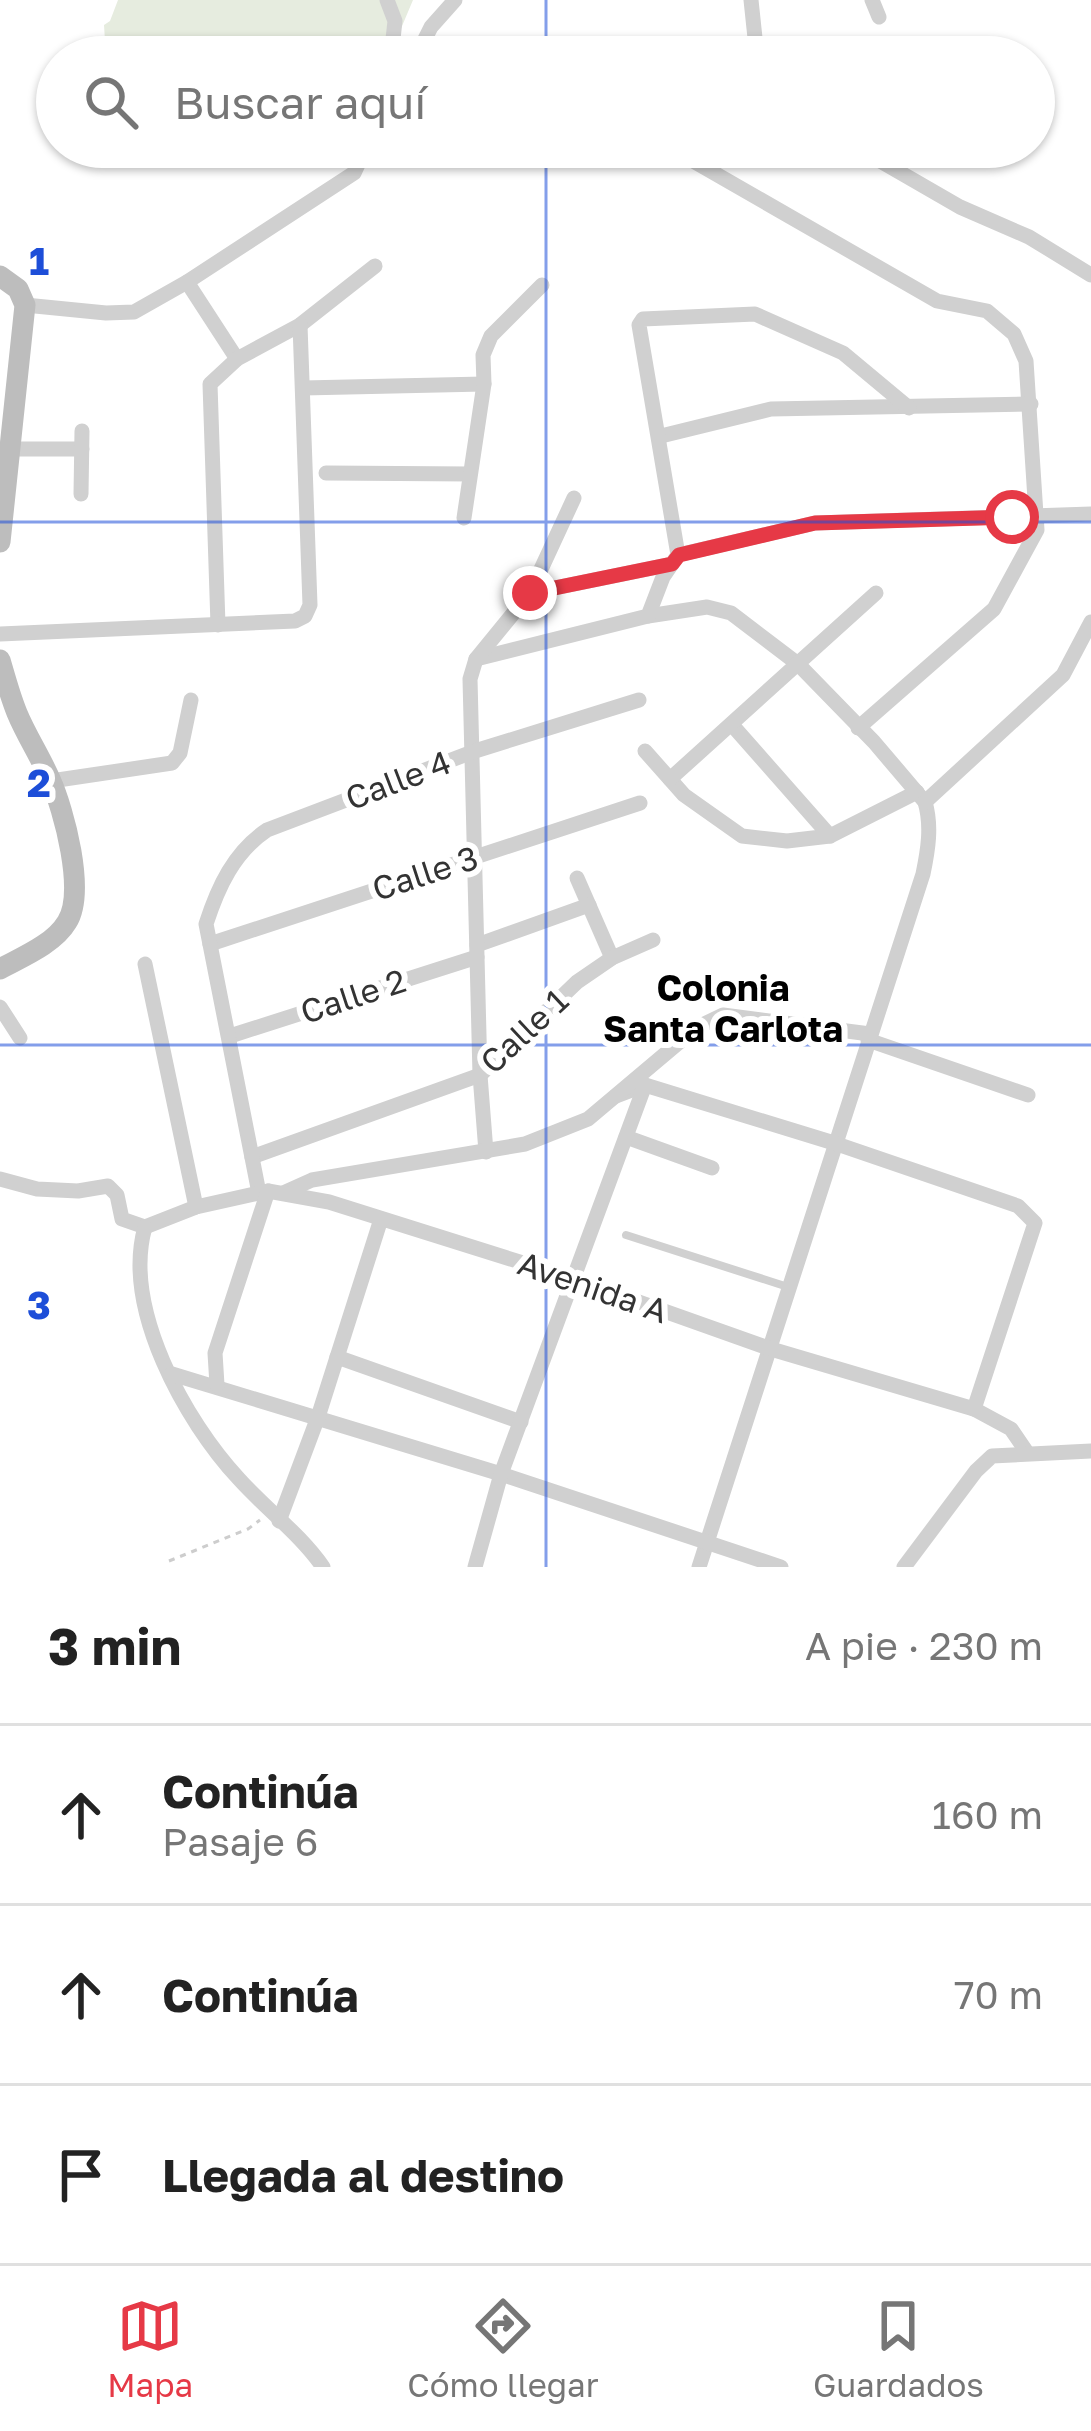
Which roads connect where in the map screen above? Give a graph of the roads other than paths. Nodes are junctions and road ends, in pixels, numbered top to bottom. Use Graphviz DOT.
graph roads {
  1 [pos="387,0"];
  2 [pos="455,0"];
  3 [pos="751,0"];
  4 [pos="872,0"];
  5 [pos="879,17"];
  6 [pos="393,36"];
  7 [pos="426,36"];
  8 [pos="755,36"];
  9 [pos="356,168"];
  10 [pos="705,168"];
  11 [pos="892,168"];
  12 [pos="375,266"];
  13 [pos="1091,275"];
  14 [pos="0,276"];
  15 [pos="187,282"];
  16 [pos="542,284"];
  17 [pos="25,305"];
  18 [pos="300,326"];
  19 [pos="238,358"];
  20 [pos="484,384"];
  21 [pos="303,388"];
  22 [pos="1031,404"];
  23 [pos="909,408"];
  24 [pos="661,436"];
  25 [pos="10,449"];
  26 [pos="326,472"];
  27 [pos="470,474"];
  28 [pos="81,494"];
  29 [pos="574,498"];
  30 [pos="1091,514"];
  31 [pos="1036,516"];
  32 [pos="464,518"];
  33 [pos="0,542"];
  34 [pos="675,559"];
  35 [pos="530,593"];
  36 [pos="875,593"];
  37 [pos="648,616"];
  38 [pos="1091,622"];
  39 [pos="218,625"];
  40 [pos="0,634"];
  41 [pos="476,659"];
  42 [pos="0,660"];
  43 [pos="798,664"];
  44 [pos="191,700"];
  45 [pos="639,700"];
  46 [pos="8,710"];
  47 [pos="733,726"];
  48 [pos="858,728"];
  49 [pos="475,751"];
  50 [pos="645,751"];
  51 [pos="670,779"];
  52 [pos="51,781"];
  53 [pos="921,797"];
  54 [pos="640,803"];
  55 [pos="830,836"];
  56 [pos="476,856"];
  57 [pos="578,878"];
  58 [pos="589,904"];
  59 [pos="653,940"];
  60 [pos="210,944"];
  61 [pos="477,951"];
  62 [pos="612,958"];
  63 [pos="145,964"];
  64 [pos="0,969"];
  65 [pos="0,1007"];
  66 [pos="230,1036"];
  67 [pos="869,1037"];
  68 [pos="20,1038"];
  69 [pos="480,1075"];
  70 [pos="645,1085"];
  71 [pos="1028,1094"];
  72 [pos="616,1096"];
  73 [pos="626,1137"];
  74 [pos="834,1143"];
  75 [pos="486,1152"];
  76 [pos="253,1157"];
  77 [pos="712,1168"];
  78 [pos="0,1179"];
  79 [pos="270,1192"];
  80 [pos="196,1207"];
  81 [pos="381,1219"];
  82 [pos="145,1227"];
  83 [pos="626,1235"];
  84 [pos="574,1280"];
  85 [pos="790,1288"];
  86 [pos="771,1348"];
  87 [pos="337,1358"];
  88 [pos="172,1374"];
  89 [pos="217,1385"];
  90 [pos="974,1409"];
  91 [pos="318,1417"];
  92 [pos="521,1422"];
  93 [pos="1091,1450"];
  94 [pos="1026,1451"];
  95 [pos="501,1474"];
  96 [pos="274,1516"];
  97 [pos="706,1545"];
  98 [pos="323,1567"];
  99 [pos="475,1567"];
  100 [pos="699,1567"];
  101 [pos="781,1567"];
  102 [pos="904,1567"];
  1 -- 6 [label="street"];
  2 -- 7 [label="street"];
  3 -- 8 [label="street"];
  4 -- 5 [label="street"];
  9 -- 15 [label="street"];
  10 -- 22 [label="street"];
  11 -- 13 [label="street"];
  12 -- 18 [label="street"];
  14 -- 17 [label="street"];
  15 -- 17 [label="street"];
  15 -- 19 [label="street"];
  16 -- 20 [label="street"];
  17 -- 25 [label="street"];
  18 -- 19 [label="street"];
  18 -- 21 [label="street"];
  19 -- 39 [label="street"];
  20 -- 21 [label="street"];
  20 -- 27 [label="street"];
  21 -- 39 [label="street"];
  22 -- 23 [label="street"];
  22 -- 31 [label="street"];
  23 -- 24 [label="street"];
  23 -- 24 [label="street"];
  24 -- 34 [label="street"];
  25 -- 28 [label="street"];
  25 -- 33 [label="street"];
  26 -- 27 [label="street"];
  27 -- 32 [label="street"];
  29 -- 35 [label="street"];
  30 -- 31 [label="street"];
  31 -- 34 [label="street"];
  31 -- 48 [label="street"];
  34 -- 35 [label="street"];
  34 -- 37 [label="street"];
  35 -- 41 [label="street"];
  36 -- 43 [label="street"];
  37 -- 41 [label="street"];
  37 -- 43 [label="street"];
  38 -- 53 [label="street"];
  39 -- 40 [label="street"];
  41 -- 49 [label="street"];
  42 -- 46 [label="street"];
  43 -- 47 [label="street"];
  43 -- 48 [label="street"];
  44 -- 52 [label="street"];
  45 -- 49 [label="street, Calle 4"];
  46 -- 52 [label="street"];
  47 -- 51 [label="street"];
  47 -- 55 [label="street"];
  48 -- 53 [label="street"];
  49 -- 56 [label="street"];
  49 -- 60 [label="street, Calle 4"];
  50 -- 51 [label="street"];
  51 -- 55 [label="street"];
  52 -- 64 [label="street"];
  53 -- 55 [label="street"];
  53 -- 67 [label="street"];
  54 -- 56 [label="street, Calle 3"];
  56 -- 60 [label="street, Calle 3"];
  56 -- 61 [label="street"];
  57 -- 58 [label="street"];
  58 -- 61 [label="street, Calle 2"];
  58 -- 62 [label="street"];
  59 -- 62 [label="street, Calle 1"];
  60 -- 66 [label="street"];
  61 -- 66 [label="street, Calle 2"];
  61 -- 69 [label="street"];
  62 -- 69 [label="street, Calle 1"];
  63 -- 80 [label="street"];
  65 -- 68 [label="street"];
  66 -- 76 [label="street"];
  67 -- 71 [label="street"];
  67 -- 72 [label="street"];
  67 -- 74 [label="street"];
  69 -- 75 [label="street"];
  69 -- 76 [label="street, Calle 1"];
  70 -- 72 [label="street"];
  70 -- 73 [label="street"];
  70 -- 74 [label="street"];
  72 -- 75 [label="street"];
  73 -- 77 [label="street"];
  73 -- 84 [label="street"];
  74 -- 85 [label="street"];
  74 -- 90 [label="street"];
  75 -- 79 [label="street"];
  76 -- 79 [label="street"];
  78 -- 82 [label="street"];
  79 -- 80 [label="street, Avenida A"];
  79 -- 81 [label="street, Avenida A"];
  79 -- 89 [label="street"];
  80 -- 82 [label="street, Avenida A"];
  81 -- 84 [label="street, Avenida A"];
  81 -- 87 [label="street"];
  82 -- 88 [label="street"];
  83 -- 85 [label="lane"];
  84 -- 86 [label="street, Avenida A"];
  84 -- 92 [label="street"];
  85 -- 86 [label="street"];
  86 -- 90 [label="street, Avenida A"];
  86 -- 97 [label="street"];
  87 -- 91 [label="street"];
  87 -- 92 [label="street"];
  88 -- 89 [label="street"];
  88 -- 96 [label="street"];
  89 -- 91 [label="street"];
  90 -- 94 [label="street, Avenida A"];
  91 -- 95 [label="street"];
  91 -- 96 [label="street"];
  92 -- 95 [label="street"];
  93 -- 94 [label="street"];
  94 -- 102 [label="street"];
  95 -- 97 [label="street"];
  95 -- 99 [label="street"];
  96 -- 98 [label="street"];
  97 -- 100 [label="street"];
  97 -- 101 [label="street"];
}
